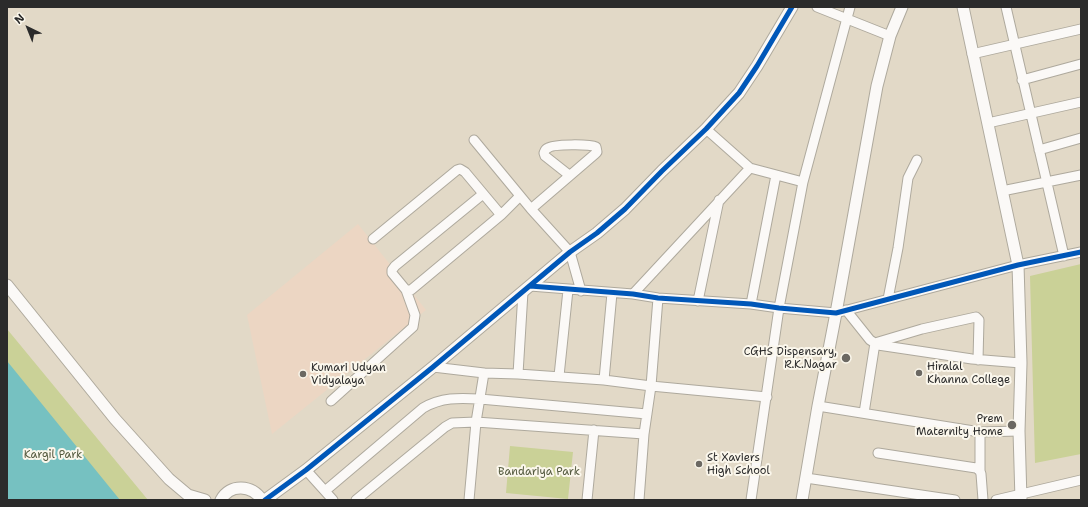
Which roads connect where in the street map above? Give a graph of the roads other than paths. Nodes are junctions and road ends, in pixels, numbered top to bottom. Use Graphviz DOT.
graph roads {
  1 [pos="792,7"];
  2 [pos="817,7"];
  3 [pos="850,7"];
  4 [pos="902,7"];
  5 [pos="963,7"];
  6 [pos="1006,7"];
  7 [pos="846,19"];
  8 [pos="1081,29"];
  9 [pos="890,36"];
  10 [pos="1014,44"];
  11 [pos="972,54"];
  12 [pos="1081,64"];
  13 [pos="1022,80"];
  14 [pos="1081,102"];
  15 [pos="1030,113"];
  16 [pos="988,123"];
  17 [pos="706,129"];
  18 [pos="1081,138"];
  19 [pos="474,140"];
  20 [pos="1039,150"];
  21 [pos="917,160"];
  22 [pos="750,168"];
  23 [pos="1081,174"];
  24 [pos="569,175"];
  25 [pos="776,175"];
  26 [pos="803,182"];
  27 [pos="1046,182"];
  28 [pos="1002,191"];
  29 [pos="483,194"];
  30 [pos="520,196"];
  31 [pos="720,200"];
  32 [pos="531,209"];
  33 [pos="502,215"];
  34 [pos="373,239"];
  35 [pos="570,252"];
  36 [pos="1081,252"];
  37 [pos="1064,256"];
  38 [pos="1018,266"];
  39 [pos="7,286"];
  40 [pos="527,289"];
  41 [pos="406,290"];
  42 [pos="568,290"];
  43 [pos="581,291"];
  44 [pos="612,293"];
  45 [pos="633,294"];
  46 [pos="658,298"];
  47 [pos="888,299"];
  48 [pos="698,301"];
  49 [pos="751,304"];
  50 [pos="779,308"];
  51 [pos="841,312"];
  52 [pos="875,343"];
  53 [pos="978,360"];
  54 [pos="1021,363"];
  55 [pos="433,367"];
  56 [pos="484,373"];
  57 [pos="518,374"];
  58 [pos="559,376"];
  59 [pos="604,380"];
  60 [pos="651,386"];
  61 [pos="766,397"];
  62 [pos="480,399"];
  63 [pos="331,401"];
  64 [pos="818,406"];
  65 [pos="864,413"];
  66 [pos="647,414"];
  67 [pos="476,422"];
  68 [pos="594,430"];
  69 [pos="1020,431"];
  70 [pos="980,432"];
  71 [pos="644,434"];
  72 [pos="878,453"];
  73 [pos="306,470"];
  74 [pos="980,471"];
  75 [pos="806,478"];
  76 [pos="1081,480"];
  77 [pos="325,491"];
  78 [pos="1021,497"];
  79 [pos="205,500"];
  80 [pos="221,500"];
  81 [pos="262,500"];
  82 [pos="265,500"];
  83 [pos="333,500"];
  84 [pos="356,500"];
  85 [pos="469,500"];
  86 [pos="588,500"];
  87 [pos="639,500"];
  88 [pos="752,500"];
  89 [pos="802,500"];
  90 [pos="955,500"];
  91 [pos="983,500"];
  92 [pos="996,500"];
  1 -- 17 [label="street"];
  2 -- 7 [label="street"];
  3 -- 7 [label="street"];
  4 -- 9 [label="street"];
  5 -- 11 [label="street"];
  6 -- 10 [label="street"];
  7 -- 9 [label="street"];
  7 -- 26 [label="street"];
  8 -- 10 [label="street"];
  9 -- 51 [label="street"];
  10 -- 11 [label="street"];
  10 -- 13 [label="street"];
  11 -- 16 [label="street"];
  12 -- 13 [label="street"];
  13 -- 15 [label="street"];
  14 -- 15 [label="street"];
  15 -- 16 [label="street"];
  15 -- 20 [label="street"];
  16 -- 28 [label="street"];
  17 -- 22 [label="street"];
  17 -- 35 [label="street"];
  18 -- 20 [label="street"];
  19 -- 30 [label="street"];
  20 -- 27 [label="street"];
  21 -- 47 [label="street"];
  22 -- 25 [label="street"];
  22 -- 31 [label="street"];
  23 -- 27 [label="street"];
  24 -- 24 [label="street"];
  24 -- 32 [label="street"];
  25 -- 26 [label="street"];
  25 -- 49 [label="street"];
  26 -- 50 [label="street"];
  27 -- 28 [label="street"];
  27 -- 37 [label="street"];
  28 -- 38 [label="street"];
  29 -- 33 [label="street"];
  29 -- 34 [label="street"];
  29 -- 41 [label="street"];
  30 -- 32 [label="street"];
  30 -- 33 [label="street"];
  31 -- 45 [label="street"];
  31 -- 48 [label="street"];
  32 -- 35 [label="street"];
  33 -- 41 [label="street"];
  35 -- 40 [label="street"];
  35 -- 43 [label="street"];
  36 -- 37 [label="street"];
  37 -- 38 [label="street"];
  38 -- 47 [label="street"];
  38 -- 54 [label="street"];
  39 -- 79 [label="street"];
  40 -- 42 [label="street"];
  40 -- 55 [label="street"];
  40 -- 57 [label="street"];
  41 -- 63 [label="street"];
  42 -- 43 [label="street"];
  42 -- 58 [label="street"];
  43 -- 44 [label="street"];
  44 -- 45 [label="street"];
  44 -- 59 [label="street"];
  45 -- 46 [label="street"];
  46 -- 48 [label="street"];
  46 -- 60 [label="street"];
  47 -- 51 [label="street"];
  48 -- 49 [label="street"];
  49 -- 50 [label="street"];
  50 -- 51 [label="street"];
  50 -- 61 [label="street"];
  51 -- 52 [label="street"];
  51 -- 64 [label="street"];
  52 -- 53 [label="street"];
  52 -- 53 [label="street"];
  52 -- 65 [label="street"];
  53 -- 54 [label="street"];
  54 -- 69 [label="street"];
  55 -- 56 [label="street"];
  55 -- 73 [label="street"];
  56 -- 57 [label="street"];
  56 -- 62 [label="street"];
  57 -- 58 [label="street"];
  58 -- 59 [label="street"];
  59 -- 60 [label="street"];
  60 -- 61 [label="street"];
  60 -- 66 [label="street"];
  61 -- 88 [label="street"];
  62 -- 66 [label="street"];
  62 -- 67 [label="street"];
  62 -- 77 [label="street"];
  64 -- 65 [label="street"];
  64 -- 75 [label="street"];
  65 -- 70 [label="street"];
  66 -- 71 [label="street"];
  67 -- 68 [label="street"];
  67 -- 84 [label="street"];
  67 -- 85 [label="street"];
  68 -- 71 [label="street"];
  68 -- 86 [label="street"];
  69 -- 70 [label="street"];
  69 -- 78 [label="street"];
  70 -- 74 [label="street"];
  71 -- 87 [label="street"];
  72 -- 74 [label="street"];
  73 -- 77 [label="street"];
  73 -- 82 [label="street"];
  74 -- 91 [label="street"];
  75 -- 89 [label="street"];
  75 -- 90 [label="street"];
  76 -- 78 [label="street"];
  77 -- 83 [label="street"];
  78 -- 92 [label="street"];
  80 -- 81 [label="street"];
}
